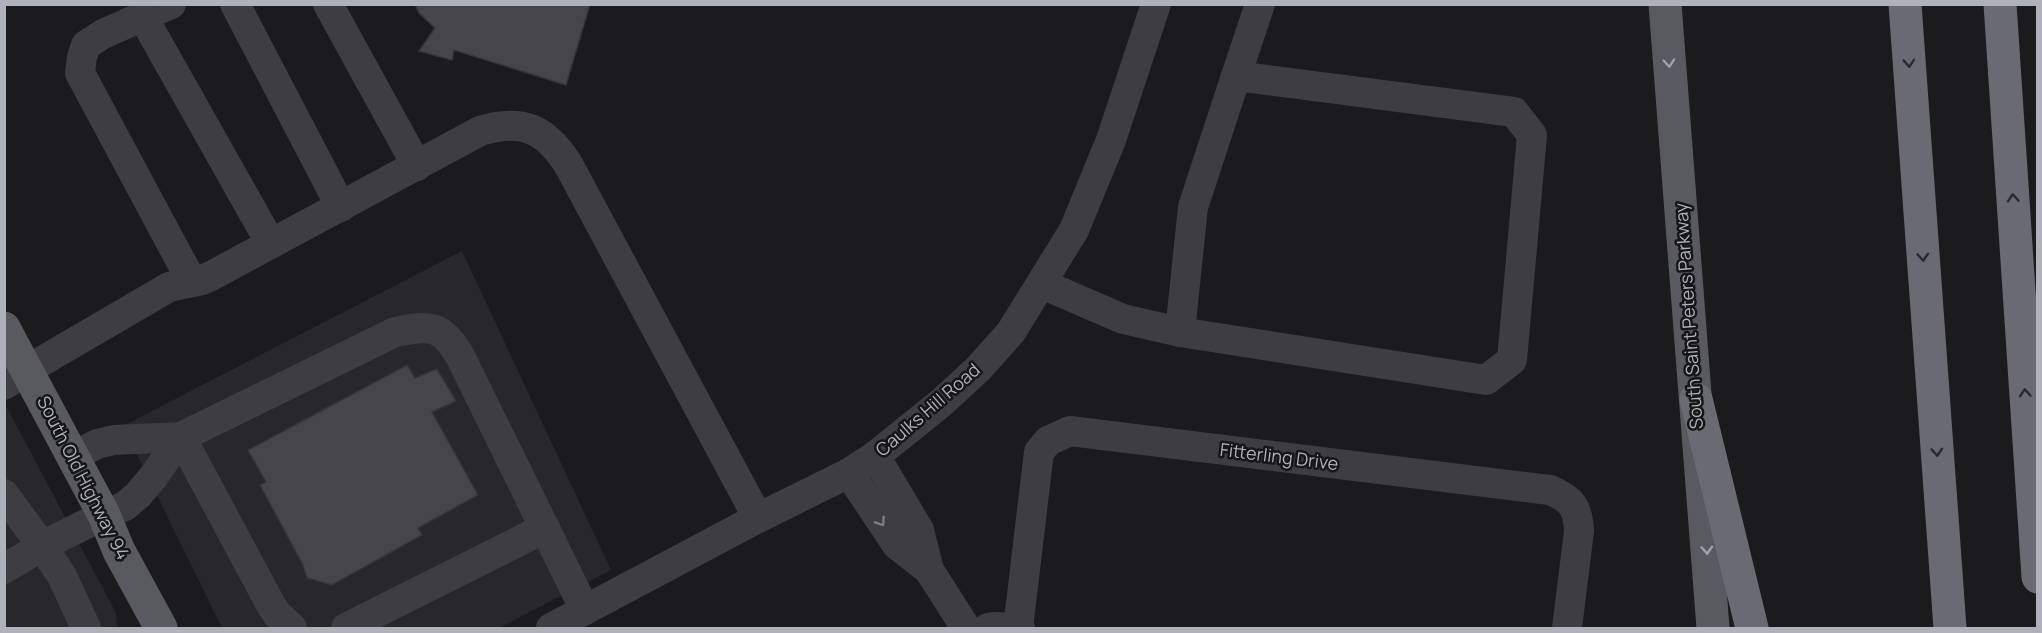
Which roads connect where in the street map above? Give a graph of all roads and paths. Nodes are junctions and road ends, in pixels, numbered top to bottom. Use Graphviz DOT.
graph roads {
  1 [pos="171,4"];
  2 [pos="235,4"];
  3 [pos="1156,4"];
  4 [pos="1260,4"];
  5 [pos="1665,4"];
  6 [pos="1905,4"];
  7 [pos="2000,4"];
  8 [pos="331,7"];
  9 [pos="143,17"];
  10 [pos="1236,76"];
  11 [pos="417,166"];
  12 [pos="341,207"];
  13 [pos="271,244"];
  14 [pos="192,282"];
  15 [pos="1042,284"];
  16 [pos="4,328"];
  17 [pos="1180,332"];
  18 [pos="16,377"];
  19 [pos="1696,399"];
  20 [pos="181,437"];
  21 [pos="72,456"];
  22 [pos="875,456"];
  23 [pos="849,473"];
  24 [pos="4,494"];
  25 [pos="104,514"];
  26 [pos="758,518"];
  27 [pos="545,528"];
  28 [pos="42,546"];
  29 [pos="119,551"];
  30 [pos="4,569"];
  31 [pos="929,570"];
  32 [pos="2037,577"];
  33 [pos="585,610"];
  34 [pos="86,628"];
  35 [pos="137,628"];
  36 [pos="161,628"];
  37 [pos="292,628"];
  38 [pos="346,628"];
  39 [pos="551,628"];
  40 [pos="966,628"];
  41 [pos="988,628"];
  42 [pos="1019,628"];
  43 [pos="1567,628"];
  44 [pos="1713,628"];
  45 [pos="1752,628"];
  46 [pos="1950,628"];
  1 -- 9 [label="street"];
  2 -- 12 [label="street"];
  3 -- 15 [label="street, Caulks Hill Road"];
  4 -- 10 [label="street"];
  5 -- 19 [label="main road, South Saint Peters Parkway, one-way"];
  6 -- 46 [label="highway, one-way"];
  32 -- 7 [label="highway, one-way"];
  8 -- 11 [label="street"];
  9 -- 13 [label="street"];
  9 -- 14 [label="street"];
  10 -- 17 [label="street"];
  10 -- 17 [label="street"];
  11 -- 12 [label="street"];
  11 -- 26 [label="street"];
  12 -- 13 [label="street"];
  13 -- 14 [label="street"];
  14 -- 18 [label="street"];
  15 -- 17 [label="street"];
  15 -- 22 [label="street, Caulks Hill Road"];
  16 -- 18 [label="main road, South Old Highway 94"];
  18 -- 21 [label="main road, South Old Highway 94"];
  19 -- 44 [label="main road, South Saint Peters Parkway, one-way"];
  19 -- 45 [label="highway"];
  20 -- 21 [label="street"];
  20 -- 25 [label="street"];
  20 -- 27 [label="street"];
  20 -- 37 [label="street"];
  21 -- 25 [label="main road, South Old Highway 94"];
  22 -- 23 [label="street, Caulks Hill Road"];
  22 -- 31 [label="street"];
  23 -- 26 [label="street, Caulks Hill Road"];
  23 -- 31 [label="street, one-way"];
  24 -- 28 [label="street"];
  25 -- 28 [label="street"];
  25 -- 29 [label="main road, South Old Highway 94"];
  26 -- 33 [label="street, Caulks Hill Road"];
  27 -- 33 [label="street"];
  27 -- 38 [label="street"];
  28 -- 30 [label="street"];
  28 -- 34 [label="street"];
  29 -- 35 [label="main road"];
  29 -- 36 [label="main road, South Old Highway 94"];
  31 -- 40 [label="street"];
  33 -- 39 [label="street, Caulks Hill Road"];
  41 -- 42 [label="street"];
  42 -- 43 [label="street, Fitterling Drive"];
}
